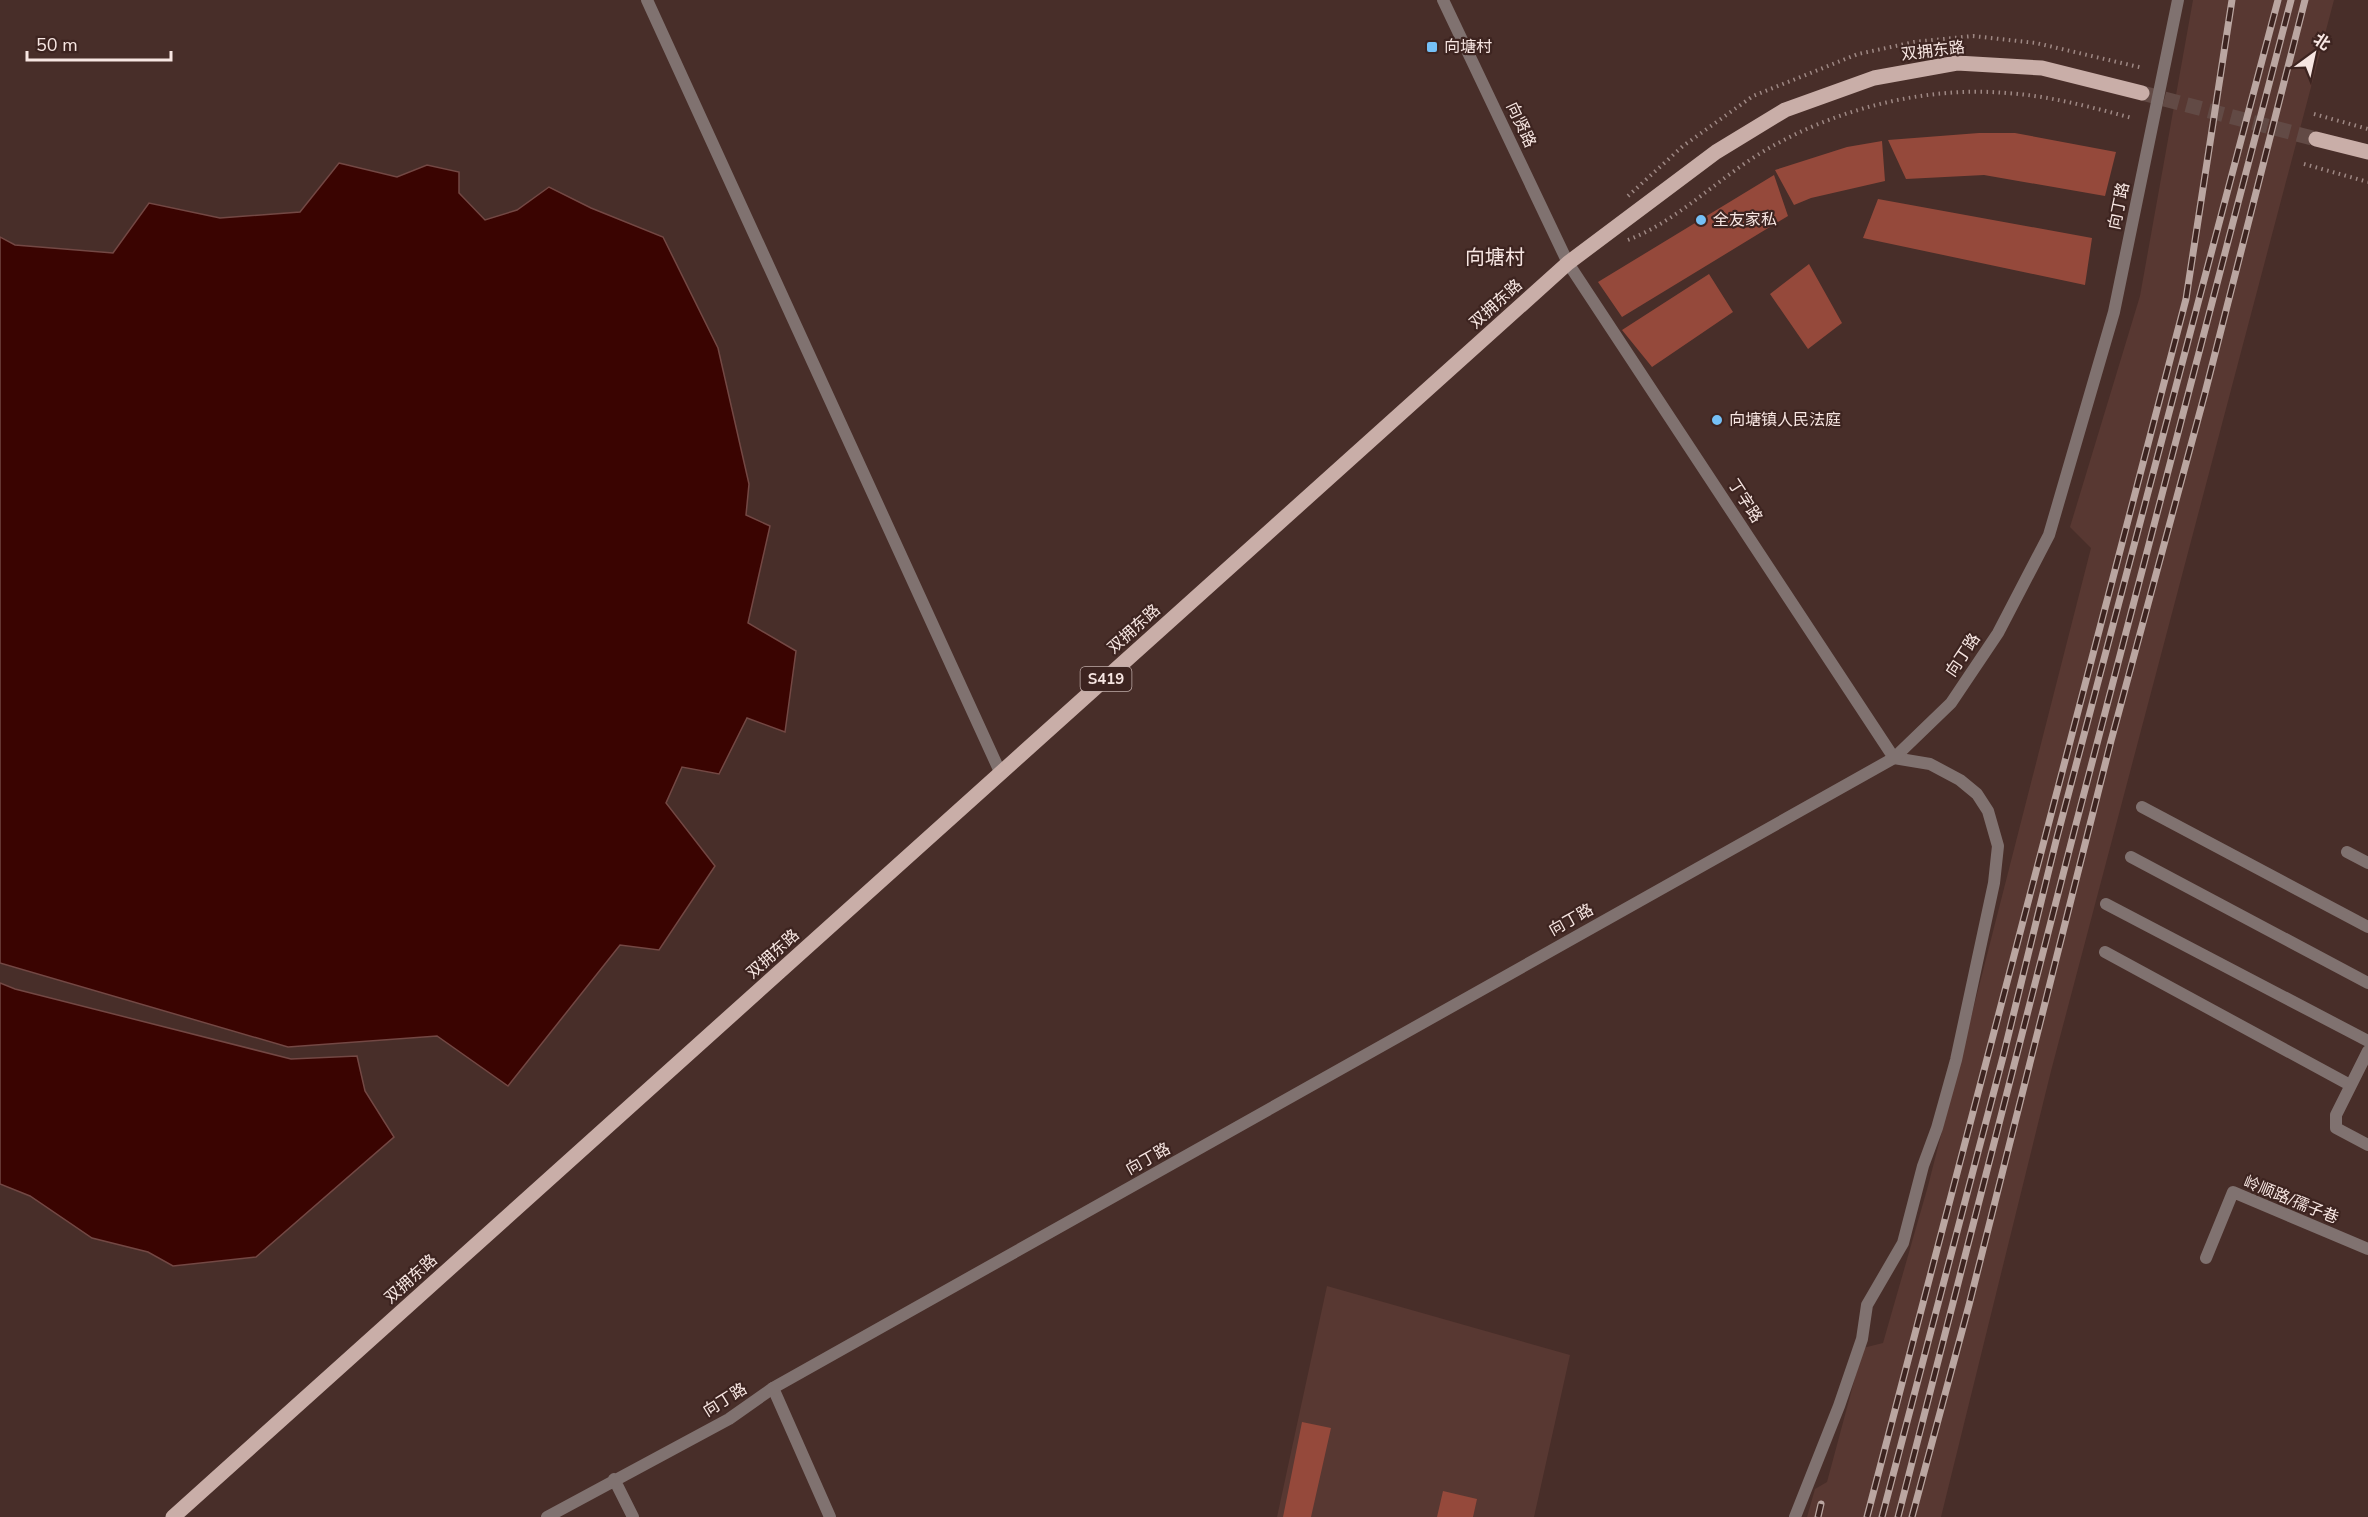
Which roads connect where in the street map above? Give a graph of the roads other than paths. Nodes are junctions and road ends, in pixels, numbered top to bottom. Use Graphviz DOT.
graph roads {
  1 [pos="647,0"];
  2 [pos="1443,0"];
  3 [pos="2178,0"];
  4 [pos="2142,93"];
  5 [pos="2316,139"];
  6 [pos="2368,152"];
  7 [pos="1568,263"];
  8 [pos="1894,758"];
  9 [pos="1000,774"];
  10 [pos="2142,807"];
  11 [pos="2347,852"];
  12 [pos="2131,857"];
  13 [pos="2368,862"];
  14 [pos="2106,904"];
  15 [pos="2368,927"];
  16 [pos="2105,952"];
  17 [pos="2368,983"];
  18 [pos="2368,1041"];
  19 [pos="2368,1051"];
  20 [pos="2350,1085"];
  21 [pos="2368,1145"];
  22 [pos="2368,1249"];
  23 [pos="2206,1258"];
  24 [pos="774,1388"];
  25 [pos="615,1479"];
  26 [pos="173,1517"];
  27 [pos="547,1517"];
  28 [pos="633,1517"];
  29 [pos="830,1517"];
  30 [pos="1795,1517"];
  1 -- 9 [label="street"];
  2 -- 7 [label="street, 向贤路"];
  3 -- 8 [label="street, 向丁路"];
  4 -- 7 [label="main road, 双拥东路 / S419"];
  5 -- 6 [label="main road"];
  7 -- 8 [label="street, 丁字路"];
  7 -- 9 [label="main road, 双拥东路 / S419"];
  8 -- 24 [label="street, 向丁路"];
  8 -- 30 [label="street"];
  9 -- 26 [label="main road, 双拥东路 / S419"];
  10 -- 15 [label="street"];
  11 -- 13 [label="street"];
  12 -- 17 [label="street"];
  14 -- 18 [label="street"];
  16 -- 20 [label="street"];
  19 -- 20 [label="street"];
  20 -- 21 [label="street"];
  22 -- 23 [label="street, 岭顺路/孺子巷"];
  24 -- 25 [label="street, 向丁路"];
  24 -- 29 [label="street"];
  25 -- 27 [label="street, 向丁路"];
  25 -- 28 [label="street"];
}
